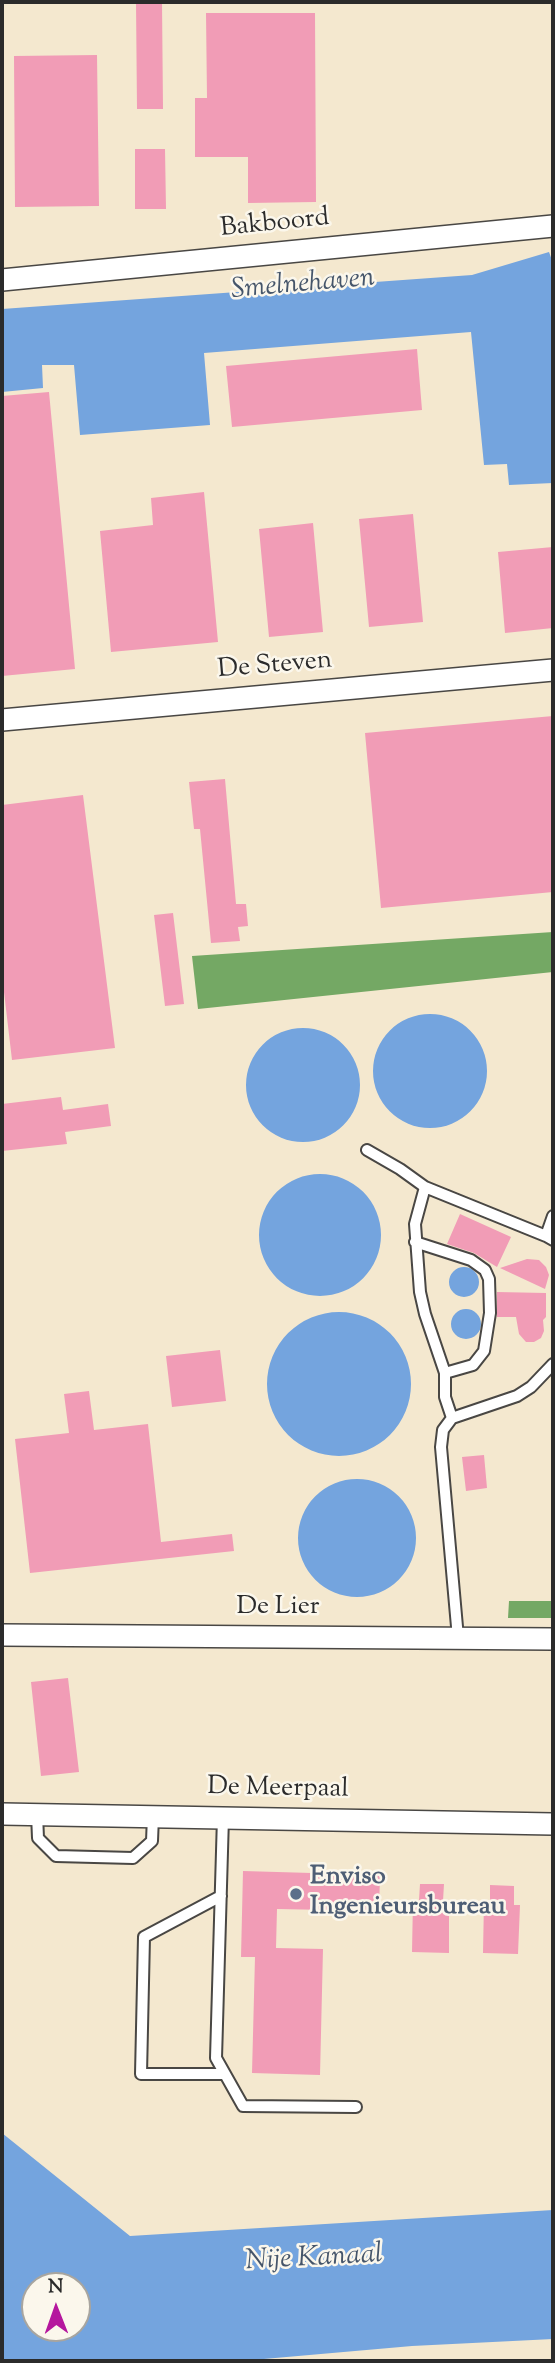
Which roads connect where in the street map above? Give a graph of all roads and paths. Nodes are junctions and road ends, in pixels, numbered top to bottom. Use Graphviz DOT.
graph roads {
  1 [pos="553,226"];
  2 [pos="2,280"];
  3 [pos="553,670"];
  4 [pos="2,720"];
  5 [pos="367,1150"];
  6 [pos="425,1187"];
  7 [pos="553,1216"];
  8 [pos="550,1238"];
  9 [pos="415,1241"];
  10 [pos="553,1364"];
  11 [pos="445,1373"];
  12 [pos="452,1418"];
  13 [pos="2,1635"];
  14 [pos="458,1638"];
  15 [pos="553,1639"];
  16 [pos="2,1814"];
  17 [pos="37,1814"];
  18 [pos="153,1816"];
  19 [pos="223,1817"];
  20 [pos="553,1824"];
  21 [pos="221,1896"];
  22 [pos="225,2074"];
  23 [pos="356,2107"];
  1 -- 2 [label="street, Bakboord"];
  3 -- 4 [label="street, De Steven"];
  5 -- 6 [label="lane"];
  6 -- 8 [label="lane"];
  6 -- 9 [label="lane"];
  7 -- 8 [label="lane"];
  9 -- 11 [label="lane"];
  9 -- 11 [label="lane"];
  10 -- 12 [label="lane"];
  11 -- 12 [label="lane"];
  12 -- 14 [label="lane"];
  13 -- 14 [label="street, De Lier"];
  14 -- 15 [label="street, De Lier"];
  16 -- 17 [label="street, De Meerpaal"];
  17 -- 18 [label="street, De Meerpaal"];
  17 -- 18 [label="lane"];
  18 -- 19 [label="street, De Meerpaal"];
  19 -- 20 [label="street, De Meerpaal"];
  19 -- 21 [label="lane"];
  21 -- 22 [label="lane"];
  21 -- 22 [label="lane"];
  22 -- 23 [label="lane"];
}
